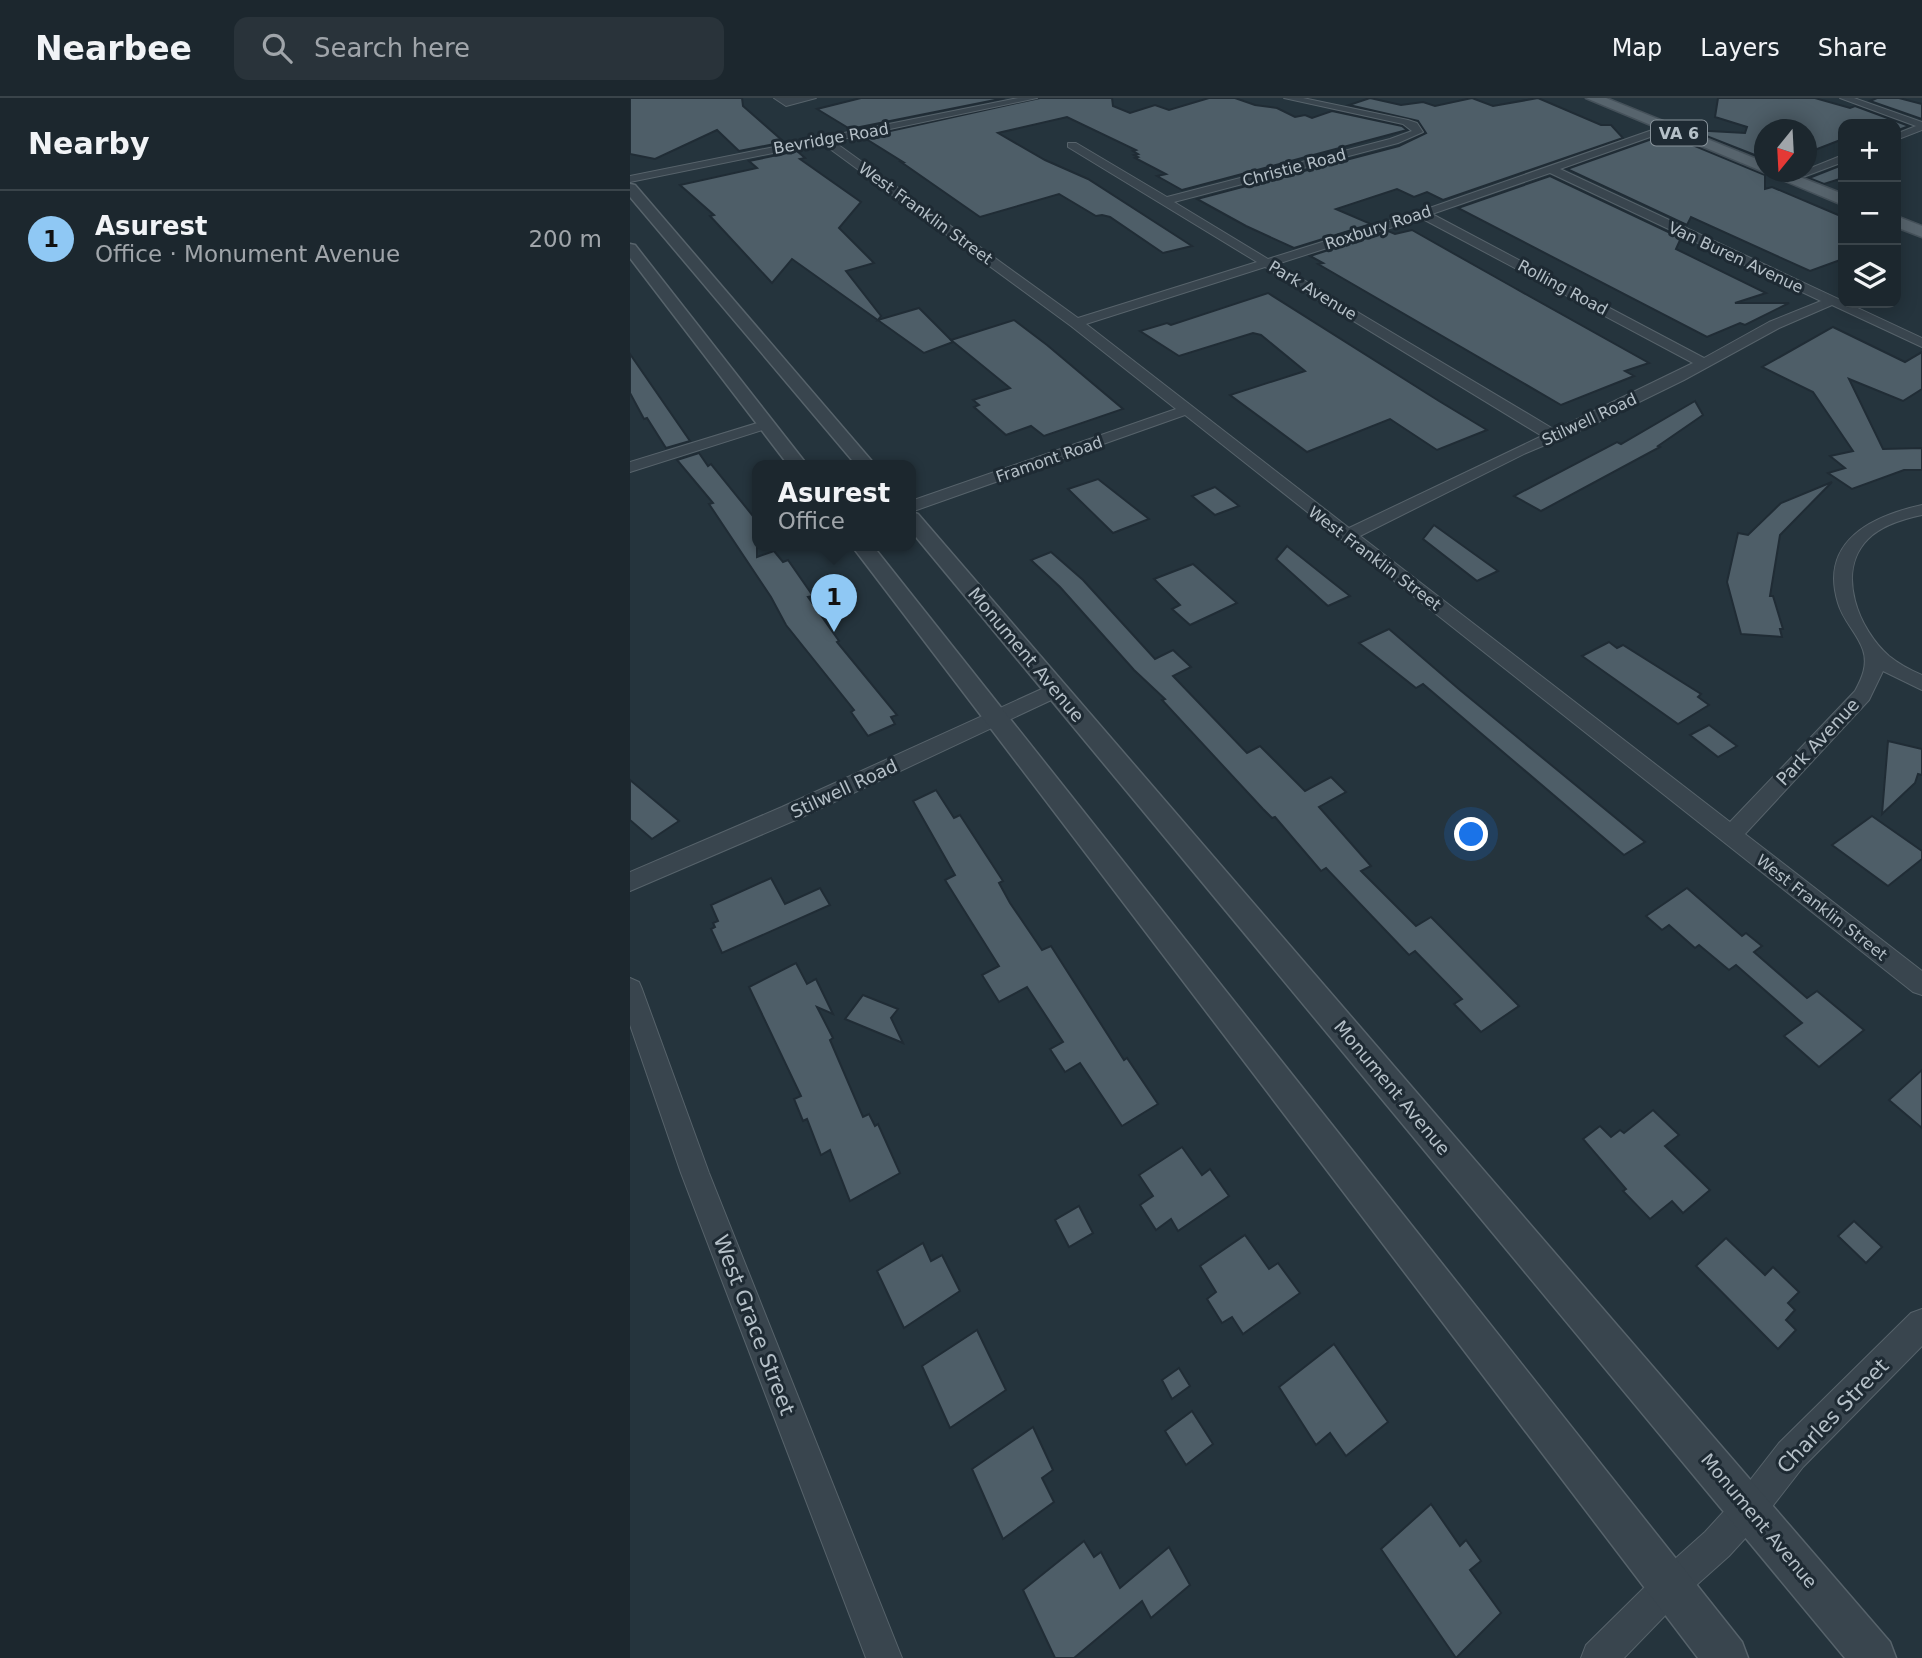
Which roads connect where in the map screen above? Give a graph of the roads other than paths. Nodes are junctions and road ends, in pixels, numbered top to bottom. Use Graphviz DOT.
graph roads {
  1 [pos="811,98"];
  2 [pos="1032,98"];
  3 [pos="1289,98"];
  4 [pos="1593,98"];
  5 [pos="1613,98"];
  6 [pos="1845,98"];
  7 [pos="783,101"];
  8 [pos="1672,126"];
  9 [pos="1922,126"];
  10 [pos="1901,135"];
  11 [pos="824,139"];
  12 [pos="1072,145"];
  13 [pos="1754,154"];
  14 [pos="1838,160"];
  15 [pos="1754,163"];
  16 [pos="1817,168"];
  17 [pos="1552,169"];
  18 [pos="630,179"];
  19 [pos="1810,182"];
  20 [pos="1817,182"];
  21 [pos="630,188"];
  22 [pos="1838,188"];
  23 [pos="1838,197"];
  24 [pos="1166,201"];
  25 [pos="1901,213"];
  26 [pos="1422,214"];
  27 [pos="1922,221"];
  28 [pos="1901,223"];
  29 [pos="1922,232"];
  30 [pos="630,248"];
  31 [pos="1268,262"];
  32 [pos="1831,301"];
  33 [pos="1076,323"];
  34 [pos="1922,343"];
  35 [pos="1703,363"];
  36 [pos="1186,410"];
  37 [pos="767,424"];
  38 [pos="1553,436"];
  39 [pos="794,460"];
  40 [pos="862,460"];
  41 [pos="630,467"];
  42 [pos="916,505"];
  43 [pos="1922,510"];
  44 [pos="916,524"];
  45 [pos="1346,536"];
  46 [pos="866,551"];
  47 [pos="1873,651"];
  48 [pos="1922,683"];
  49 [pos="1055,690"];
  50 [pos="996,719"];
  51 [pos="1731,835"];
  52 [pos="630,882"];
  53 [pos="1922,985"];
  54 [pos="630,989"];
  55 [pos="1922,1324"];
  56 [pos="1749,1509"];
  57 [pos="1670,1586"];
  58 [pos="884,1658"];
  59 [pos="1599,1658"];
  60 [pos="1726,1658"];
  61 [pos="1874,1658"];
  1 -- 7 [label="street"];
  2 -- 11 [label="street, Bevridge Road"];
  3 -- 24 [label="street, Christie Road"];
  4 -- 8 [label="main road, VA 6"];
  5 -- 8 [label="main road, VA 6"];
  6 -- 9 [label="street"];
  8 -- 13 [label="main road, VA 6"];
  8 -- 15 [label="main road, VA 6"];
  8 -- 17 [label="street, Roxbury Road"];
  9 -- 10 [label="street"];
  11 -- 18 [label="street, Bevridge Road"];
  11 -- 33 [label="street, West Franklin Street"];
  12 -- 24 [label="street, Park Avenue"];
  14 -- 16 [label="street"];
  17 -- 26 [label="street, Roxbury Road"];
  17 -- 32 [label="street, Van Buren Avenue"];
  19 -- 23 [label="main road"];
  20 -- 22 [label="main road"];
  21 -- 40 [label="street"];
  24 -- 31 [label="street, Park Avenue"];
  25 -- 27 [label="main road"];
  26 -- 31 [label="street, Roxbury Road"];
  26 -- 35 [label="street, Rolling Road"];
  28 -- 29 [label="main road"];
  30 -- 37 [label="street"];
  31 -- 33 [label="street, Roxbury Road"];
  31 -- 38 [label="street, Park Avenue"];
  32 -- 34 [label="street, Van Buren Avenue"];
  32 -- 35 [label="street, Stilwell Road"];
  33 -- 36 [label="street, West Franklin Street"];
  35 -- 38 [label="street, Stilwell Road"];
  36 -- 42 [label="street, Framont Road"];
  36 -- 45 [label="street, West Franklin Street"];
  37 -- 39 [label="street"];
  37 -- 41 [label="street"];
  38 -- 45 [label="street, Stilwell Road"];
  43 -- 47 [label="street"];
  44 -- 49 [label="street, Monument Avenue"];
  45 -- 51 [label="street, West Franklin Street"];
  46 -- 50 [label="street"];
  47 -- 48 [label="street"];
  47 -- 51 [label="street, Park Avenue"];
  49 -- 50 [label="street, Stilwell Road"];
  49 -- 56 [label="street, Monument Avenue"];
  50 -- 52 [label="street, Stilwell Road"];
  50 -- 57 [label="street"];
  51 -- 53 [label="street, West Franklin Street"];
  54 -- 58 [label="street, West Grace Street"];
  55 -- 56 [label="street, Charles Street"];
  56 -- 57 [label="street, Charles Street"];
  56 -- 61 [label="street, Monument Avenue"];
  57 -- 59 [label="street, Charles Street"];
  57 -- 60 [label="street"];
}
